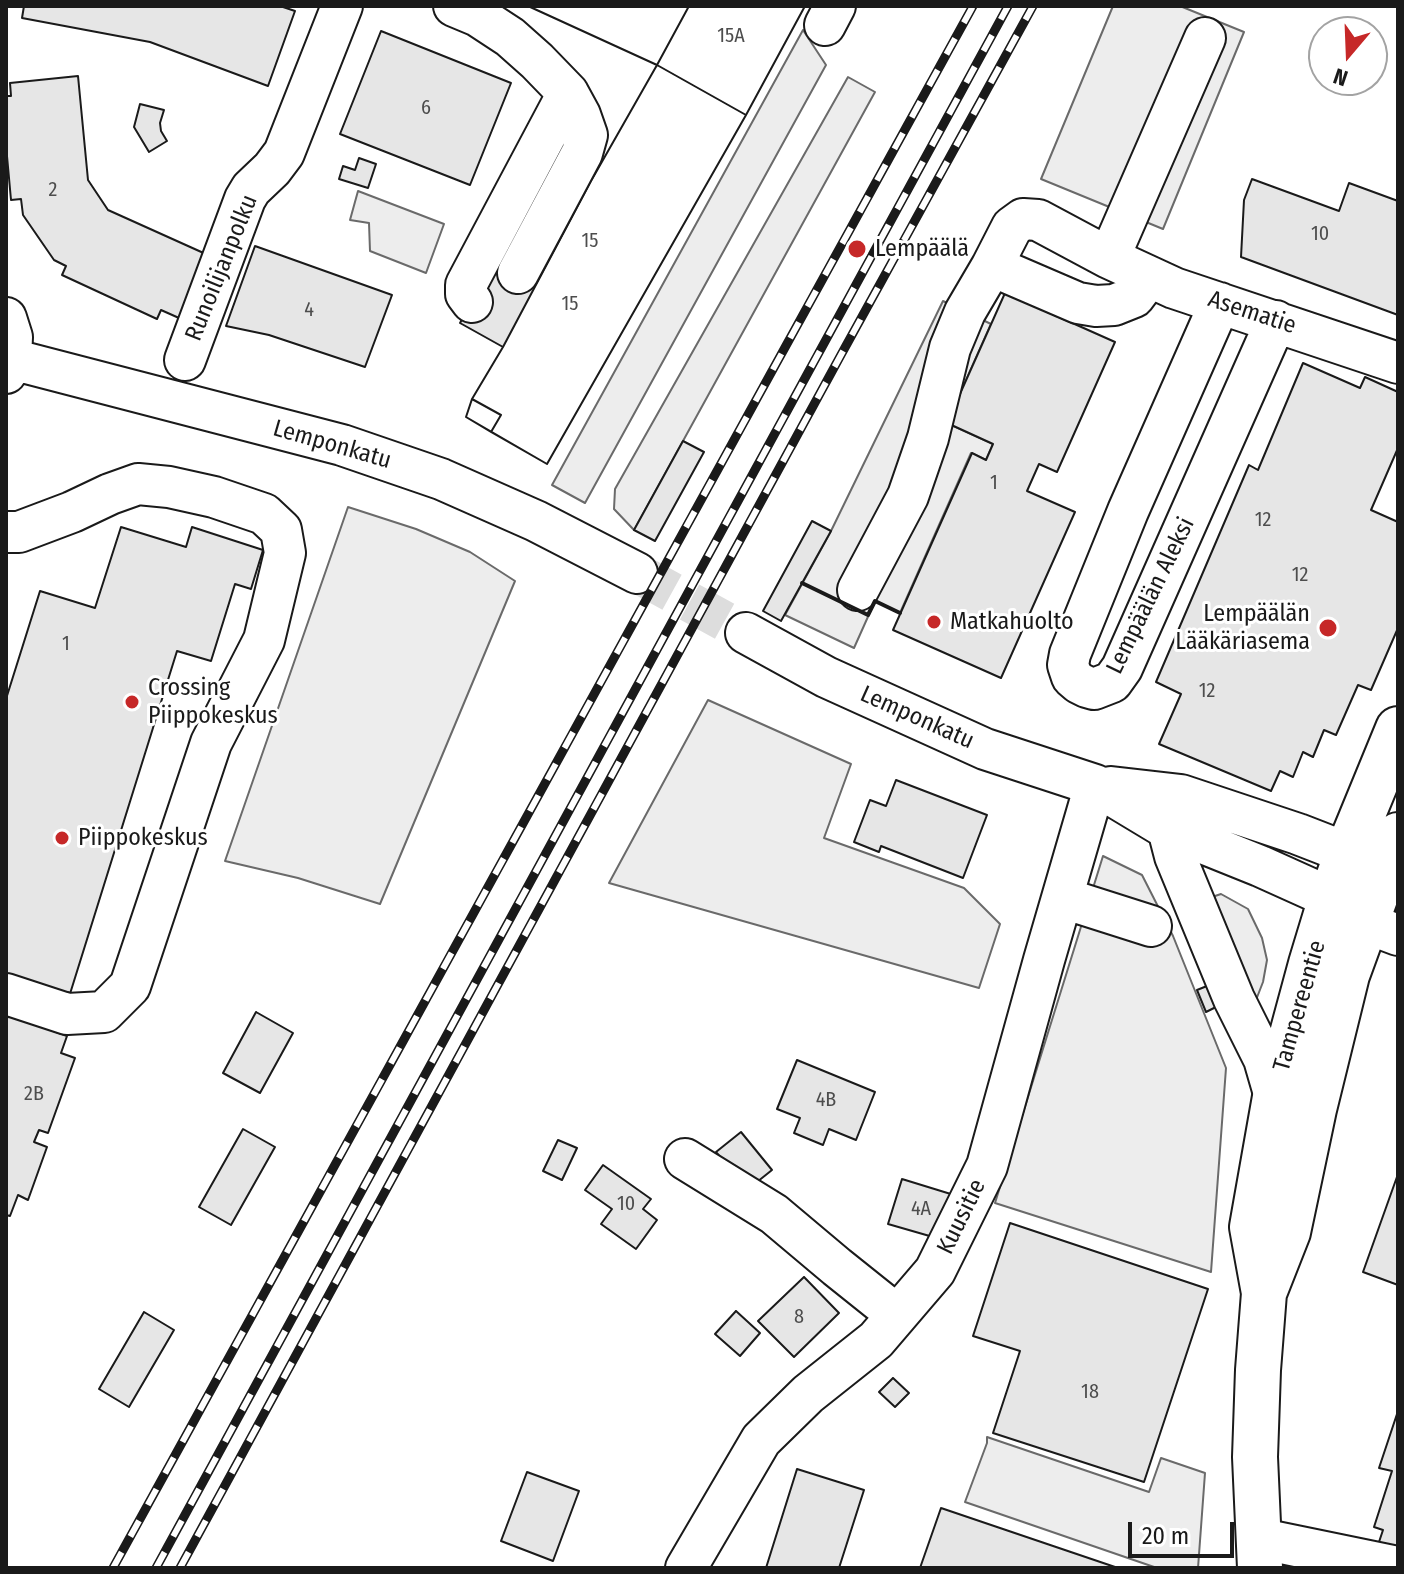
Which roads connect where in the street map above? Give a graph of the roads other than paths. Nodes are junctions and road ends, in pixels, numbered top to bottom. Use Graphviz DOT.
graph roads {
  1 [pos="342,6"];
  2 [pos="454,6"];
  3 [pos="1205,38"];
  4 [pos="568,93"];
  5 [pos="1109,258"];
  6 [pos="992,266"];
  7 [pos="518,273"];
  8 [pos="1149,277"];
  9 [pos="472,302"];
  10 [pos="1220,303"];
  11 [pos="6,318"];
  12 [pos="1276,321"];
  13 [pos="185,360"];
  14 [pos="1398,363"];
  15 [pos="8,366"];
  16 [pos="6,532"];
  17 [pos="637,573"];
  18 [pos="858,590"];
  19 [pos="746,633"];
  20 [pos="1398,729"];
  21 [pos="1095,785"];
  22 [pos="1168,829"];
  23 [pos="1398,835"];
  24 [pos="1376,871"];
  25 [pos="1063,898"];
  26 [pos="1331,898"];
  27 [pos="1151,926"];
  28 [pos="1382,929"];
  29 [pos="6,994"];
  30 [pos="1275,1097"];
  31 [pos="685,1159"];
  32 [pos="1264,1293"];
  33 [pos="897,1315"];
  34 [pos="1258,1553"];
  35 [pos="1398,1567"];
  36 [pos="686,1568"];
  1 -- 13 [label="street, Runoilijanpolku"];
  2 -- 4 [label="street"];
  3 -- 5 [label="street"];
  4 -- 7 [label="street"];
  4 -- 9 [label="street"];
  5 -- 6 [label="street, Asematie"];
  5 -- 8 [label="street, Asematie"];
  6 -- 8 [label="street"];
  6 -- 18 [label="street"];
  8 -- 10 [label="street, Asematie"];
  10 -- 12 [label="street, Asematie"];
  10 -- 12 [label="street, Lempäälän Aleksi"];
  11 -- 15 [label="street"];
  12 -- 14 [label="street, Asematie"];
  15 -- 17 [label="street, Lemponkatu"];
  16 -- 29 [label="street"];
  19 -- 21 [label="street, Lemponkatu"];
  20 -- 24 [label="main road, Tampereentie"];
  21 -- 22 [label="street, Lemponkatu"];
  21 -- 24 [label="street, Lemponkatu"];
  21 -- 25 [label="street, Kuusitie"];
  22 -- 26 [label="street, Lemponkatu"];
  22 -- 30 [label="street"];
  23 -- 24 [label="main road, Tampereentie"];
  24 -- 26 [label="main road, Tampereentie"];
  24 -- 28 [label="main road, Tampereentie"];
  25 -- 27 [label="street"];
  25 -- 33 [label="street, Kuusitie"];
  26 -- 28 [label="street, Lemponkatu"];
  26 -- 30 [label="main road, Tampereentie"];
  28 -- 32 [label="main road, Tampereentie"];
  30 -- 32 [label="main road, Tampereentie"];
  31 -- 33 [label="street"];
  32 -- 34 [label="main road, Tampereentie"];
  33 -- 36 [label="street, Kuusitie"];
  34 -- 35 [label="street"];
}
